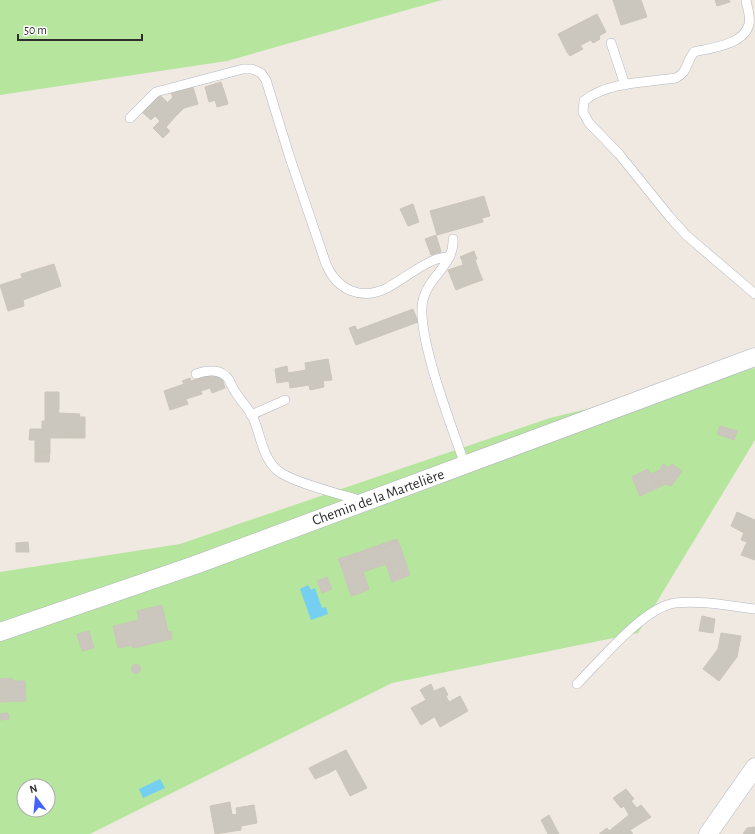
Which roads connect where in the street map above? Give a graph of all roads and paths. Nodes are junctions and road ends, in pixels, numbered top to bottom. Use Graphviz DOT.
graph roads {
  1 [pos="746,0"];
  2 [pos="612,43"];
  3 [pos="625,85"];
  4 [pos="130,118"];
  5 [pos="453,239"];
  6 [pos="450,256"];
  7 [pos="755,294"];
  8 [pos="755,357"];
  9 [pos="196,374"];
  10 [pos="285,400"];
  11 [pos="251,415"];
  12 [pos="465,465"];
  13 [pos="366,502"];
  14 [pos="755,609"];
  15 [pos="0,632"];
  16 [pos="577,684"];
  17 [pos="755,767"];
  18 [pos="708,834"];
  1 -- 3 [label="lane"];
  2 -- 3 [label="lane"];
  3 -- 7 [label="lane"];
  4 -- 6 [label="lane"];
  5 -- 6 [label="lane"];
  6 -- 12 [label="lane"];
  8 -- 12 [label="street, Chemin de la Martelière"];
  9 -- 11 [label="lane"];
  10 -- 11 [label="lane"];
  11 -- 13 [label="lane"];
  12 -- 13 [label="street, Chemin de la Martelière"];
  13 -- 15 [label="street, Chemin de la Martelière"];
  14 -- 16 [label="lane"];
  17 -- 18 [label="street"];
}
